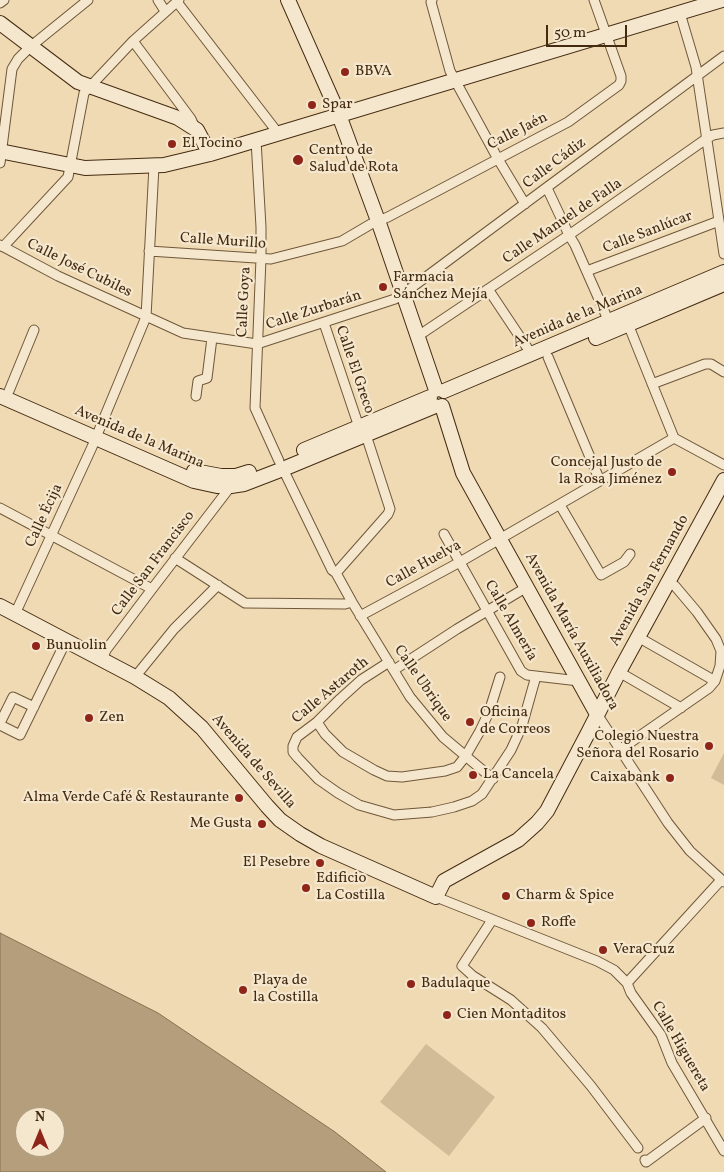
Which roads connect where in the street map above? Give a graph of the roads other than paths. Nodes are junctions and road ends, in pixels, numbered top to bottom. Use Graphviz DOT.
graph roads {
  1 [pos="4,0"];
  2 [pos="88,0"];
  3 [pos="158,0"];
  4 [pos="288,0"];
  5 [pos="432,0"];
  6 [pos="594,0"];
  7 [pos="178,1"];
  8 [pos="716,1"];
  9 [pos="0,3"];
  10 [pos="165,11"];
  11 [pos="680,13"];
  12 [pos="0,23"];
  13 [pos="606,35"];
  14 [pos="133,41"];
  15 [pos="30,47"];
  16 [pos="724,56"];
  17 [pos="698,76"];
  18 [pos="456,80"];
  19 [pos="90,86"];
  20 [pos="339,115"];
  21 [pos="197,130"];
  22 [pos="278,133"];
  23 [pos="724,133"];
  24 [pos="706,139"];
  25 [pos="256,140"];
  26 [pos="210,154"];
  27 [pos="0,155"];
  28 [pos="498,159"];
  29 [pos="71,166"];
  30 [pos="154,166"];
  31 [pos="547,188"];
  32 [pos="525,204"];
  33 [pos="378,221"];
  34 [pos="719,221"];
  35 [pos="569,235"];
  36 [pos="1,246"];
  37 [pos="150,251"];
  38 [pos="724,254"];
  39 [pos="261,258"];
  40 [pos="587,271"];
  41 [pos="724,272"];
  42 [pos="724,284"];
  43 [pos="488,289"];
  44 [pos="403,294"];
  45 [pos="146,317"];
  46 [pos="609,322"];
  47 [pos="324,323"];
  48 [pos="628,324"];
  49 [pos="34,330"];
  50 [pos="418,336"];
  51 [pos="212,338"];
  52 [pos="257,344"];
  53 [pos="532,354"];
  54 [pos="548,357"];
  55 [pos="724,372"];
  56 [pos="652,384"];
  57 [pos="3,392"];
  58 [pos="196,396"];
  59 [pos="439,398"];
  60 [pos="362,431"];
  61 [pos="97,434"];
  62 [pos="674,438"];
  63 [pos="281,465"];
  64 [pos="724,465"];
  65 [pos="724,480"];
  66 [pos="600,481"];
  67 [pos="231,486"];
  68 [pos="560,505"];
  69 [pos="0,508"];
  70 [pos="51,534"];
  71 [pos="444,534"];
  72 [pos="501,538"];
  73 [pos="630,554"];
  74 [pos="175,558"];
  75 [pos="460,562"];
  76 [pos="336,573"];
  77 [pos="668,582"];
  78 [pos="218,585"];
  79 [pos="527,587"];
  80 [pos="152,589"];
  81 [pos="352,602"];
  82 [pos="0,606"];
  83 [pos="487,611"];
  84 [pos="15,614"];
  85 [pos="360,616"];
  86 [pos="638,638"];
  87 [pos="66,640"];
  88 [pos="722,650"];
  89 [pos="102,660"];
  90 [pos="389,662"];
  91 [pos="394,670"];
  92 [pos="619,672"];
  93 [pos="536,676"];
  94 [pos="136,677"];
  95 [pos="500,677"];
  96 [pos="579,681"];
  97 [pos="715,681"];
  98 [pos="34,707"];
  99 [pos="681,708"];
  100 [pos="597,714"];
  101 [pos="317,722"];
  102 [pos="0,724"];
  103 [pos="621,749"];
  104 [pos="465,756"];
  105 [pos="493,779"];
  106 [pos="722,881"];
  107 [pos="436,897"];
  108 [pos="492,920"];
  109 [pos="628,982"];
  110 [pos="706,1118"];
  111 [pos="638,1148"];
  112 [pos="724,1151"];
  113 [pos="645,1161"];
  1 -- 9 [label="street"];
  2 -- 15 [label="street"];
  3 -- 10 [label="street"];
  4 -- 20 [label="street, Avenida María Auxiliadora"];
  5 -- 18 [label="street"];
  6 -- 13 [label="street, Calle Jaén"];
  7 -- 10 [label="street"];
  7 -- 22 [label="street"];
  8 -- 11 [label="street"];
  10 -- 14 [label="street"];
  11 -- 13 [label="street"];
  11 -- 17 [label="street"];
  12 -- 15 [label="street"];
  13 -- 18 [label="street"];
  13 -- 28 [label="street, Calle Jaén"];
  14 -- 19 [label="street"];
  14 -- 21 [label="street"];
  15 -- 19 [label="street"];
  15 -- 27 [label="street"];
  16 -- 17 [label="street, Calle Cádiz"];
  17 -- 24 [label="street"];
  17 -- 31 [label="street, Calle Cádiz"];
  18 -- 20 [label="street"];
  18 -- 28 [label="street"];
  19 -- 21 [label="street"];
  19 -- 29 [label="street"];
  20 -- 22 [label="street"];
  20 -- 33 [label="street, Avenida María Auxiliadora"];
  21 -- 26 [label="street"];
  22 -- 25 [label="street"];
  23 -- 24 [label="street, Calle Manuel de Falla"];
  24 -- 34 [label="street"];
  24 -- 35 [label="street, Calle Manuel de Falla"];
  25 -- 26 [label="street"];
  25 -- 39 [label="street, Calle Goya"];
  26 -- 30 [label="street"];
  27 -- 29 [label="street"];
  28 -- 32 [label="street"];
  28 -- 33 [label="street, Calle Jaén"];
  29 -- 30 [label="street"];
  29 -- 36 [label="street"];
  30 -- 37 [label="street, Calle Écija"];
  31 -- 32 [label="street, Calle Cádiz"];
  31 -- 35 [label="street"];
  32 -- 44 [label="street, Calle Cádiz"];
  33 -- 39 [label="street, Calle Murillo"];
  33 -- 44 [label="street, Avenida María Auxiliadora"];
  34 -- 38 [label="street"];
  34 -- 40 [label="street, Calle Sanlúcar"];
  35 -- 40 [label="street"];
  35 -- 43 [label="street, Calle Manuel de Falla"];
  36 -- 45 [label="street, Calle José Cubiles"];
  37 -- 39 [label="street, Calle Murillo"];
  37 -- 45 [label="street, Calle Écija"];
  39 -- 52 [label="street, Calle Goya"];
  40 -- 46 [label="street"];
  41 -- 46 [label="street, Avenida de la Marina"];
  42 -- 48 [label="street, Avenida de la Marina"];
  43 -- 50 [label="street, Calle Manuel de Falla"];
  43 -- 53 [label="street"];
  44 -- 47 [label="street, Calle Zurbarán"];
  44 -- 50 [label="street, Avenida María Auxiliadora"];
  45 -- 51 [label="street, Calle Zurbarán"];
  45 -- 61 [label="street, Calle Écija"];
  46 -- 53 [label="street, Avenida de la Marina"];
  47 -- 52 [label="street, Calle Zurbarán"];
  47 -- 60 [label="street, Calle El Greco"];
  48 -- 54 [label="street, Avenida de la Marina"];
  48 -- 56 [label="street"];
  49 -- 57 [label="street"];
  50 -- 59 [label="street, Avenida María Auxiliadora"];
  51 -- 52 [label="street, Calle Zurbarán"];
  51 -- 58 [label="street"];
  52 -- 63 [label="street, Calle Goya"];
  53 -- 59 [label="street, Avenida de la Marina"];
  54 -- 59 [label="street, Avenida de la Marina"];
  54 -- 66 [label="street"];
  55 -- 56 [label="street"];
  56 -- 62 [label="street"];
  57 -- 61 [label="street, Avenida de la Marina"];
  59 -- 60 [label="street, Avenida de la Marina"];
  59 -- 72 [label="street, Avenida María Auxiliadora"];
  60 -- 63 [label="street, Avenida de la Marina"];
  60 -- 76 [label="street, Calle El Greco"];
  61 -- 63 [label="street, Avenida de la Marina"];
  61 -- 67 [label="street, Avenida de la Marina"];
  61 -- 70 [label="street, Calle Écija"];
  62 -- 64 [label="street"];
  62 -- 66 [label="street, Calle Huelva"];
  63 -- 67 [label="street, Avenida de la Marina"];
  63 -- 76 [label="street, Calle Goya"];
  65 -- 77 [label="street, Avenida San Fernando"];
  66 -- 68 [label="street, Calle Huelva"];
  67 -- 74 [label="street, Calle San Francisco"];
  68 -- 72 [label="street, Calle Huelva"];
  68 -- 73 [label="street"];
  69 -- 70 [label="street"];
  70 -- 80 [label="street"];
  70 -- 84 [label="street, Calle Écija"];
  71 -- 75 [label="street, Calle Almería"];
  72 -- 75 [label="street, Calle Huelva"];
  72 -- 79 [label="street, Avenida María Auxiliadora"];
  74 -- 78 [label="street"];
  74 -- 80 [label="street, Calle San Francisco"];
  75 -- 83 [label="street, Calle Almería"];
  75 -- 85 [label="street, Calle Huelva"];
  76 -- 81 [label="street, Calle Ubrique"];
  77 -- 86 [label="street, Avenida San Fernando"];
  77 -- 88 [label="street"];
  78 -- 81 [label="street"];
  78 -- 94 [label="street"];
  79 -- 83 [label="street"];
  79 -- 96 [label="street, Avenida María Auxiliadora"];
  80 -- 89 [label="street, Calle San Francisco"];
  81 -- 85 [label="street, Calle Ubrique"];
  82 -- 84 [label="street, Avenida de Sevilla"];
  83 -- 91 [label="street"];
  83 -- 93 [label="street, Calle Almería"];
  84 -- 87 [label="street, Avenida de Sevilla"];
  85 -- 90 [label="street, Calle Ubrique"];
  86 -- 92 [label="street, Avenida San Fernando"];
  86 -- 97 [label="street"];
  87 -- 89 [label="street, Avenida de Sevilla"];
  87 -- 98 [label="street"];
  88 -- 97 [label="street"];
  89 -- 94 [label="street, Avenida de Sevilla"];
  90 -- 91 [label="street, Calle Ubrique"];
  90 -- 101 [label="street, Calle Astaroth"];
  91 -- 104 [label="street, Calle Ubrique"];
  92 -- 99 [label="street"];
  92 -- 100 [label="street, Avenida San Fernando"];
  93 -- 96 [label="street, Calle Almería"];
  93 -- 105 [label="street"];
  94 -- 107 [label="street, Avenida de Sevilla"];
  95 -- 104 [label="street"];
  96 -- 100 [label="street, Avenida María Auxiliadora"];
  97 -- 99 [label="street"];
  98 -- 102 [label="street"];
  98 -- 102 [label="street"];
  99 -- 103 [label="street"];
  100 -- 103 [label="street, Avenida María Auxiliadora"];
  100 -- 107 [label="street, Avenida San Fernando"];
  101 -- 104 [label="street"];
  101 -- 105 [label="street, Calle Astaroth"];
  103 -- 106 [label="street, Avenida María Auxiliadora"];
  104 -- 105 [label="street, Calle Ubrique"];
  106 -- 109 [label="street"];
  107 -- 108 [label="street, Avenida de Sevilla"];
  108 -- 109 [label="street, Calle Higuereta"];
  108 -- 111 [label="street"];
  109 -- 110 [label="street, Calle Higuereta"];
  110 -- 112 [label="street, Calle Higuereta"];
  110 -- 113 [label="street"];
}
